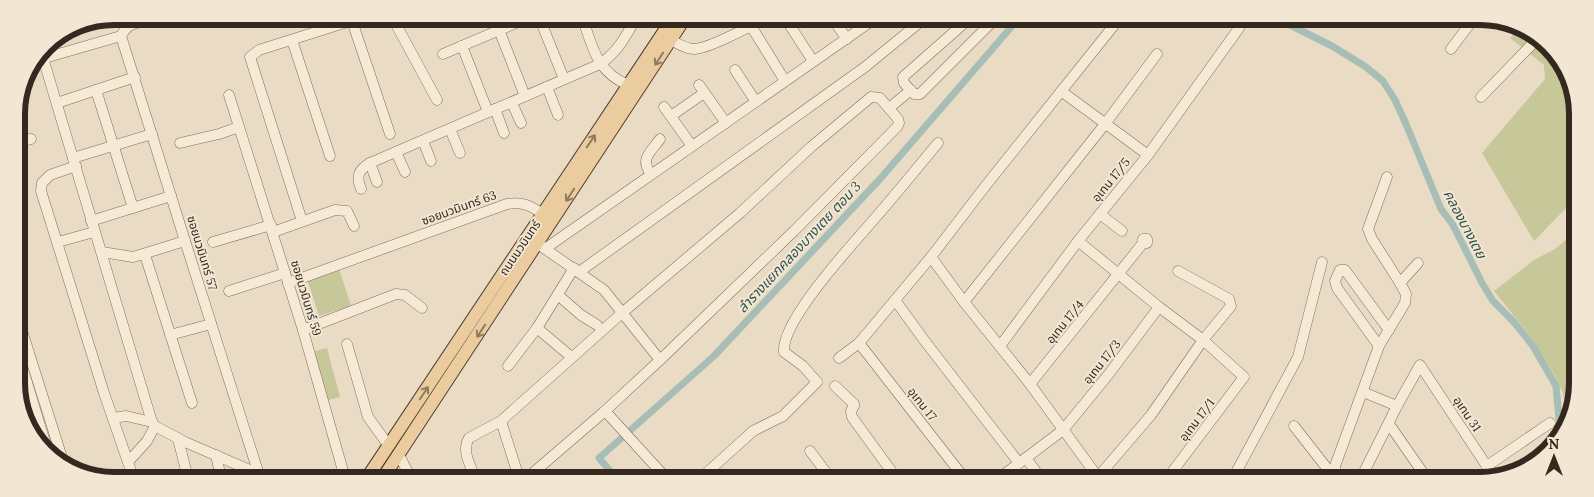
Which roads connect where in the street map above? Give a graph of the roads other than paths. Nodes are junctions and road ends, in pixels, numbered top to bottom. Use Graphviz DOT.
graph roads {
  1 [pos="129,25"];
  2 [pos="339,25"];
  3 [pos="353,25"];
  4 [pos="396,25"];
  5 [pos="511,25"];
  6 [pos="542,25"];
  7 [pos="585,25"];
  8 [pos="632,25"];
  9 [pos="667,25"];
  10 [pos="681,25"];
  11 [pos="790,25"];
  12 [pos="837,25"];
  13 [pos="866,25"];
  14 [pos="917,25"];
  15 [pos="962,25"];
  16 [pos="983,25"];
  17 [pos="1114,25"];
  18 [pos="1470,25"];
  19 [pos="751,26"];
  20 [pos="1239,28"];
  21 [pos="499,30"];
  22 [pos="122,36"];
  23 [pos="847,39"];
  24 [pos="292,40"];
  25 [pos="671,40"];
  26 [pos="1533,43"];
  27 [pos="462,46"];
  28 [pos="1451,49"];
  29 [pos="443,54"];
  30 [pos="1157,54"];
  31 [pos="44,58"];
  32 [pos="813,61"];
  33 [pos="41,64"];
  34 [pos="600,64"];
  35 [pos="735,70"];
  36 [pos="135,77"];
  37 [pos="564,79"];
  38 [pos="785,81"];
  39 [pos="628,85"];
  40 [pos="546,87"];
  41 [pos="96,90"];
  42 [pos="911,90"];
  43 [pos="1061,91"];
  44 [pos="228,95"];
  45 [pos="525,96"];
  46 [pos="1481,97"];
  47 [pos="437,100"];
  48 [pos="756,102"];
  49 [pos="57,103"];
  50 [pos="512,103"];
  51 [pos="664,107"];
  52 [pos="889,108"];
  53 [pos="492,111"];
  54 [pos="558,115"];
  55 [pos="671,116"];
  56 [pos="521,123"];
  57 [pos="726,123"];
  58 [pos="1105,124"];
  59 [pos="239,127"];
  60 [pos="450,129"];
  61 [pos="504,132"];
  62 [pos="152,134"];
  63 [pos="390,134"];
  64 [pos="31,139"];
  65 [pos="660,139"];
  66 [pos="25,140"];
  67 [pos="422,141"];
  68 [pos="180,144"];
  69 [pos="938,144"];
  70 [pos="113,146"];
  71 [pos="692,146"];
  72 [pos="396,152"];
  73 [pos="460,152"];
  74 [pos="1148,155"];
  75 [pos="330,156"];
  76 [pos="431,160"];
  77 [pos="74,162"];
  78 [pos="370,163"];
  79 [pos="405,172"];
  80 [pos="651,174"];
  81 [pos="1387,177"];
  82 [pos="377,182"];
  83 [pos="361,189"];
  84 [pos="171,196"];
  85 [pos="133,208"];
  86 [pos="543,214"];
  87 [pos="1100,214"];
  88 [pos="91,221"];
  89 [pos="302,221"];
  90 [pos="354,226"];
  91 [pos="272,229"];
  92 [pos="1122,231"];
  93 [pos="94,232"];
  94 [pos="185,241"];
  95 [pos="1078,241"];
  96 [pos="58,242"];
  97 [pos="213,242"];
  98 [pos="537,243"];
  99 [pos="1142,243"];
  100 [pos="102,252"];
  101 [pos="145,254"];
  102 [pos="931,257"];
  103 [pos="1322,262"];
  104 [pos="1418,263"];
  105 [pos="576,270"];
  106 [pos="1178,271"];
  107 [pos="1119,274"];
  108 [pos="286,278"];
  109 [pos="1400,283"];
  110 [pos="229,291"];
  111 [pos="558,295"];
  112 [pos="895,300"];
  113 [pos="964,302"];
  114 [pos="1159,307"];
  115 [pos="422,308"];
  116 [pos="622,313"];
  117 [pos="211,324"];
  118 [pos="597,325"];
  119 [pos="537,328"];
  120 [pos="303,330"];
  121 [pos="1389,330"];
  122 [pos="170,336"];
  123 [pos="25,340"];
  124 [pos="1203,340"];
  125 [pos="859,343"];
  126 [pos="347,344"];
  127 [pos="1000,346"];
  128 [pos="1380,346"];
  129 [pos="570,355"];
  130 [pos="839,358"];
  131 [pos="660,360"];
  132 [pos="508,366"];
  133 [pos="25,376"];
  134 [pos="1030,384"];
  135 [pos="835,386"];
  136 [pos="1363,392"];
  137 [pos="192,403"];
  138 [pos="1397,406"];
  139 [pos="605,411"];
  140 [pos="113,418"];
  141 [pos="500,421"];
  142 [pos="1550,423"];
  143 [pos="154,424"];
  144 [pos="1389,424"];
  145 [pos="1294,426"];
  146 [pos="1063,430"];
  147 [pos="44,438"];
  148 [pos="178,439"];
  149 [pos="389,446"];
  150 [pos="810,451"];
  151 [pos="61,455"];
  152 [pos="399,455"];
  153 [pos="216,456"];
  154 [pos="1022,461"];
  155 [pos="1487,466"];
  156 [pos="1490,471"];
  157 [pos="186,472"];
  158 [pos="220,472"];
  159 [pos="251,472"];
  160 [pos="259,472"];
  161 [pos="342,472"];
  162 [pos="372,472"];
  163 [pos="387,472"];
  164 [pos="408,472"];
  165 [pos="473,472"];
  166 [pos="518,472"];
  167 [pos="534,472"];
  168 [pos="661,472"];
  169 [pos="708,472"];
  170 [pos="826,472"];
  171 [pos="892,472"];
  172 [pos="960,472"];
  173 [pos="1007,472"];
  174 [pos="1034,472"];
  175 [pos="1094,472"];
  176 [pos="1105,472"];
  177 [pos="1172,472"];
  178 [pos="1236,472"];
  179 [pos="1328,472"];
  180 [pos="1335,472"];
  181 [pos="1364,472"];
  182 [pos="1422,472"];
  1 -- 22 [label="street"];
  2 -- 24 [label="street"];
  3 -- 63 [label="street"];
  4 -- 47 [label="street"];
  5 -- 21 [label="street"];
  6 -- 37 [label="street"];
  7 -- 34 [label="street"];
  8 -- 34 [label="street"];
  9 -- 39 [label="main road, ถนนนวมินทร์"];
  10 -- 25 [label="main road, ถนนนวมินทร์"];
  11 -- 32 [label="street"];
  12 -- 23 [label="street"];
  13 -- 23 [label="street"];
  14 -- 105 [label="street"];
  15 -- 42 [label="street"];
  16 -- 42 [label="street"];
  17 -- 43 [label="street"];
  18 -- 28 [label="street"];
  19 -- 25 [label="street"];
  19 -- 38 [label="street"];
  20 -- 74 [label="street, อุเทน 17/5"];
  21 -- 27 [label="street"];
  21 -- 45 [label="street"];
  22 -- 31 [label="street"];
  22 -- 36 [label="street, ซอยนวมินทร์ 57"];
  23 -- 32 [label="street"];
  24 -- 75 [label="street"];
  24 -- 89 [label="street"];
  25 -- 98 [label="main road, ถนนนวมินทร์, one-way"];
  26 -- 46 [label="street"];
  27 -- 29 [label="street"];
  27 -- 53 [label="street"];
  30 -- 58 [label="street"];
  32 -- 38 [label="street"];
  33 -- 49 [label="street"];
  34 -- 37 [label="street"];
  34 -- 39 [label="street"];
  35 -- 48 [label="street"];
  36 -- 41 [label="street"];
  36 -- 62 [label="street, ซอยนวมินทร์ 57"];
  37 -- 40 [label="street"];
  38 -- 48 [label="street"];
  86 -- 39 [label="main road, ถนนนวมินทร์, one-way"];
  40 -- 45 [label="street"];
  40 -- 54 [label="street"];
  41 -- 49 [label="street"];
  41 -- 70 [label="street"];
  42 -- 52 [label="street"];
  43 -- 58 [label="street"];
  43 -- 102 [label="street"];
  44 -- 59 [label="street, ซอยนวมินทร์ 59"];
  45 -- 50 [label="street"];
  48 -- 57 [label="street"];
  49 -- 77 [label="street"];
  50 -- 53 [label="street"];
  50 -- 56 [label="street"];
  51 -- 55 [label="street"];
  52 -- 116 [label="street"];
  52 -- 131 [label="street"];
  53 -- 60 [label="street"];
  53 -- 61 [label="street"];
  55 -- 57 [label="street"];
  55 -- 71 [label="street"];
  57 -- 71 [label="street"];
  58 -- 74 [label="street"];
  58 -- 113 [label="street"];
  59 -- 68 [label="street"];
  59 -- 91 [label="street, ซอยนวมินทร์ 59"];
  60 -- 67 [label="street"];
  60 -- 73 [label="street"];
  62 -- 70 [label="street"];
  62 -- 84 [label="street, ซอยนวมินทร์ 57"];
  64 -- 66 [label="street"];
  65 -- 80 [label="street"];
  67 -- 72 [label="street"];
  67 -- 76 [label="street"];
  69 -- 169 [label="street"];
  70 -- 77 [label="street"];
  70 -- 85 [label="street"];
  71 -- 80 [label="street"];
  72 -- 78 [label="street"];
  72 -- 79 [label="street"];
  74 -- 87 [label="street, อุเทน 17/5"];
  77 -- 88 [label="street"];
  77 -- 96 [label="street"];
  78 -- 82 [label="street"];
  78 -- 83 [label="street"];
  80 -- 98 [label="street"];
  81 -- 109 [label="street"];
  84 -- 85 [label="street"];
  84 -- 94 [label="street, ซอยนวมินทร์ 57"];
  85 -- 88 [label="street"];
  86 -- 98 [label="main road, ถนนนวมินทร์"];
  86 -- 108 [label="street, ซอยนวมินทร์ 63"];
  87 -- 92 [label="street"];
  87 -- 95 [label="street, อุเทน 17/5"];
  88 -- 93 [label="street"];
  89 -- 90 [label="street"];
  89 -- 91 [label="street"];
  91 -- 97 [label="street"];
  91 -- 108 [label="street, ซอยนวมินทร์ 59"];
  93 -- 96 [label="street"];
  93 -- 100 [label="street"];
  94 -- 101 [label="street"];
  94 -- 117 [label="street, ซอยนวมินทร์ 57"];
  95 -- 107 [label="street"];
  95 -- 127 [label="street, อุเทน 17/5"];
  96 -- 140 [label="street"];
  98 -- 105 [label="street"];
  149 -- 98 [label="main road, ถนนนวมินทร์, one-way"];
  98 -- 152 [label="main road, ถนนนวมินทร์, one-way"];
  99 -- 107 [label="street, อุเทน 17/4"];
  100 -- 101 [label="street"];
  100 -- 143 [label="street"];
  101 -- 122 [label="street"];
  102 -- 112 [label="street"];
  102 -- 113 [label="street"];
  103 -- 178 [label="street"];
  104 -- 109 [label="street"];
  105 -- 111 [label="street"];
  105 -- 116 [label="street"];
  106 -- 124 [label="street"];
  107 -- 114 [label="street"];
  107 -- 134 [label="street, อุเทน 17/4"];
  108 -- 110 [label="street, ซอยนวมินทร์ 63"];
  108 -- 120 [label="street, ซอยนวมินทร์ 59"];
  109 -- 121 [label="street"];
  111 -- 118 [label="street"];
  111 -- 119 [label="street"];
  112 -- 125 [label="street"];
  112 -- 154 [label="street"];
  113 -- 127 [label="street"];
  114 -- 124 [label="street"];
  114 -- 146 [label="street, อุเทน 17/3"];
  115 -- 120 [label="street"];
  116 -- 131 [label="street"];
  116 -- 141 [label="street"];
  117 -- 122 [label="street"];
  117 -- 160 [label="street, ซอยนวมินทร์ 57"];
  119 -- 129 [label="street"];
  119 -- 132 [label="street"];
  120 -- 161 [label="street, ซอยนวมินทร์ 59"];
  121 -- 128 [label="street"];
  121 -- 128 [label="street"];
  122 -- 137 [label="street"];
  123 -- 151 [label="street"];
  124 -- 176 [label="street"];
  124 -- 177 [label="street, อุเทน 17/1"];
  125 -- 130 [label="street"];
  125 -- 172 [label="street, อุเทน 17"];
  126 -- 149 [label="street"];
  127 -- 134 [label="street"];
  128 -- 136 [label="street"];
  131 -- 139 [label="street"];
  133 -- 147 [label="street"];
  134 -- 146 [label="street"];
  135 -- 171 [label="street"];
  136 -- 138 [label="street"];
  136 -- 180 [label="street"];
  138 -- 144 [label="street"];
  138 -- 155 [label="street, อุเทน 31"];
  139 -- 167 [label="street"];
  139 -- 168 [label="street"];
  140 -- 143 [label="street"];
  140 -- 143 [label="street"];
  141 -- 165 [label="street"];
  141 -- 166 [label="street"];
  142 -- 155 [label="street"];
  143 -- 148 [label="street"];
  144 -- 181 [label="street"];
  144 -- 182 [label="street"];
  145 -- 179 [label="street"];
  146 -- 154 [label="street, อุเทน 17/3"];
  146 -- 175 [label="street"];
  148 -- 153 [label="street"];
  148 -- 157 [label="street"];
  149 -- 152 [label="main road"];
  149 -- 162 [label="main road, ถนนนวมินทร์"];
  150 -- 170 [label="street"];
  152 -- 163 [label="main road, ถนนนวมินทร์"];
  152 -- 164 [label="street"];
  153 -- 158 [label="street"];
  153 -- 159 [label="street"];
  154 -- 173 [label="street, อุเทน 17/3"];
  154 -- 174 [label="street"];
  155 -- 156 [label="street, อุเทน 31"];
}
